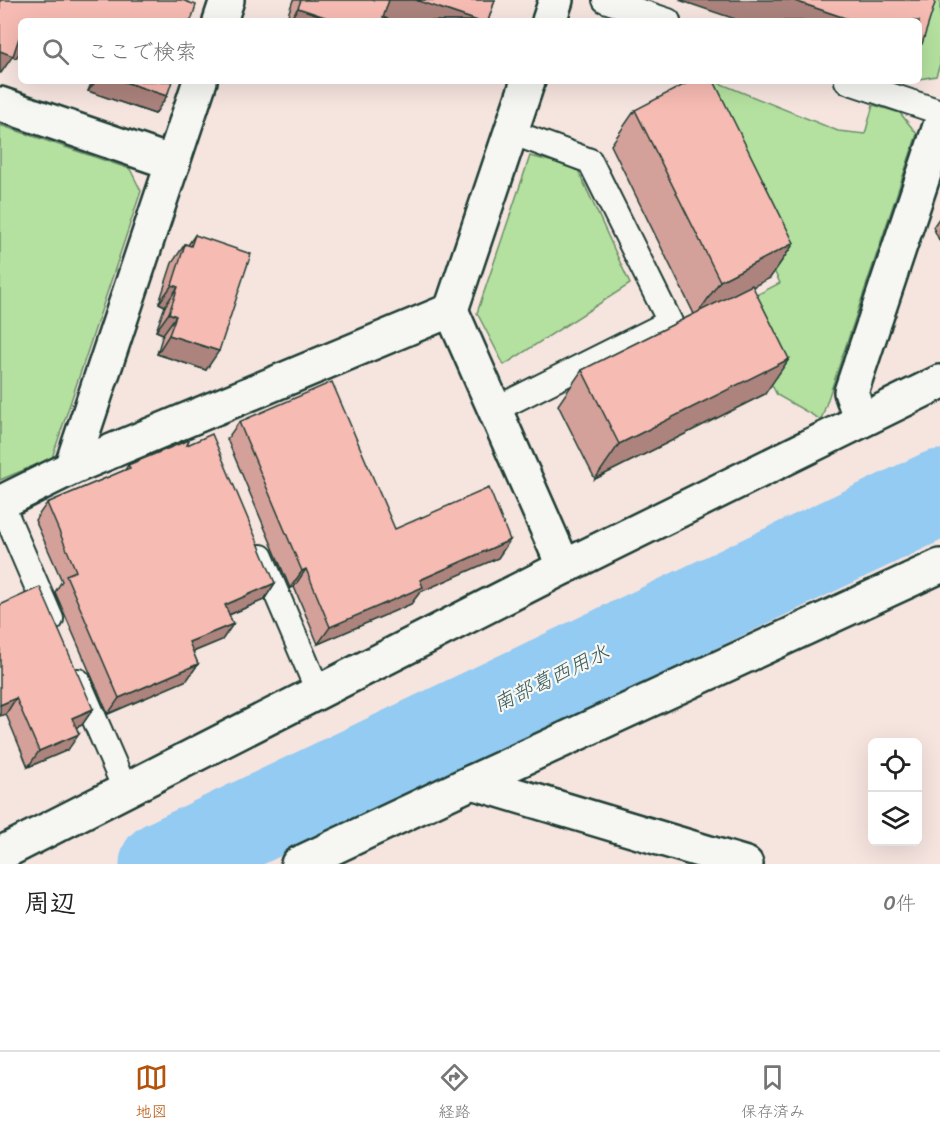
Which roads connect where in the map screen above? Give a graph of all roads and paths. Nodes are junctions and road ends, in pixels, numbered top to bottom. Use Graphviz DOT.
graph roads {
  1 [pos="227,0"];
  2 [pos="556,0"];
  3 [pos="605,0"];
  4 [pos="221,18"];
  5 [pos="550,18"];
  6 [pos="659,18"];
  7 [pos="199,84"];
  8 [pos="527,84"];
  9 [pos="856,84"];
  10 [pos="0,104"];
  11 [pos="940,112"];
  12 [pos="940,126"];
  13 [pos="511,132"];
  14 [pos="173,163"];
  15 [pos="451,310"];
  16 [pos="940,382"];
  17 [pos="494,410"];
  18 [pos="861,420"];
  19 [pos="71,468"];
  20 [pos="0,503"];
  21 [pos="254,541"];
  22 [pos="940,566"];
  23 [pos="564,567"];
  24 [pos="318,691"];
  25 [pos="472,782"];
  26 [pos="125,789"];
  27 [pos="0,854"];
  28 [pos="298,864"];
  29 [pos="746,864"];
  1 -- 4 [label="street"];
  2 -- 5 [label="street"];
  3 -- 6 [label="lane"];
  7 -- 14 [label="street"];
  8 -- 13 [label="street"];
  9 -- 11 [label="lane"];
  10 -- 14 [label="street"];
  12 -- 18 [label="street"];
  13 -- 15 [label="street"];
  13 -- 17 [label="lane"];
  14 -- 19 [label="street"];
  15 -- 17 [label="street"];
  15 -- 19 [label="street"];
  16 -- 18 [label="street"];
  17 -- 23 [label="street"];
  18 -- 23 [label="street"];
  19 -- 20 [label="street"];
  20 -- 26 [label="lane"];
  21 -- 24 [label="lane"];
  22 -- 25 [label="street"];
  23 -- 24 [label="street"];
  24 -- 26 [label="street"];
  25 -- 28 [label="street"];
  25 -- 29 [label="street"];
  26 -- 27 [label="street"];
}
